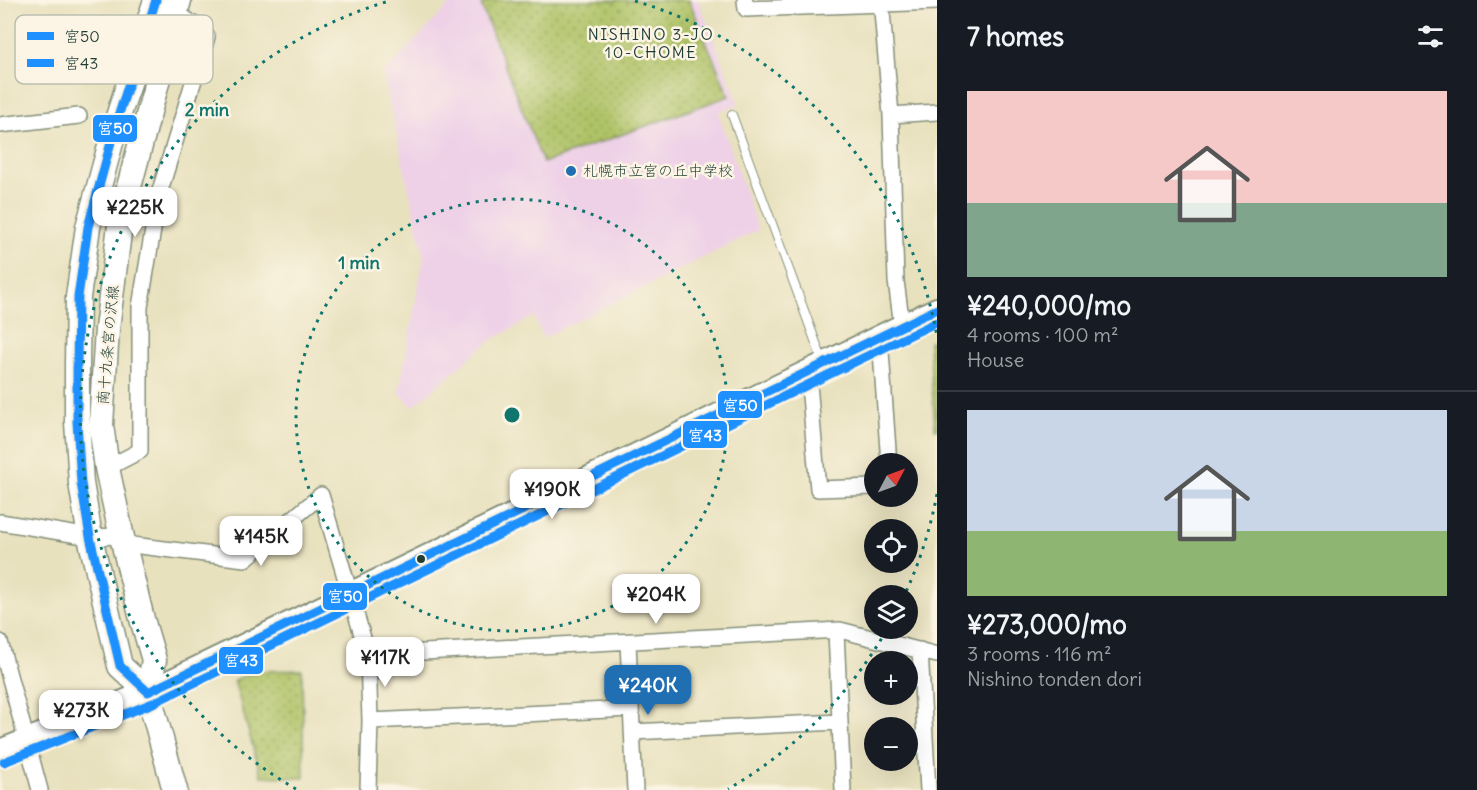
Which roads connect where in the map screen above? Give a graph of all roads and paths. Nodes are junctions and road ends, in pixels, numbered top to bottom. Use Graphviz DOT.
graph roads {
  1 [pos="745,0"];
  2 [pos="881,2"];
  3 [pos="937,2"];
  4 [pos="170,4"];
  5 [pos="184,15"];
  6 [pos="133,84"];
  7 [pos="152,84"];
  8 [pos="193,84"];
  9 [pos="937,112"];
  10 [pos="732,115"];
  11 [pos="891,115"];
  12 [pos="79,116"];
  13 [pos="0,125"];
  14 [pos="937,309"];
  15 [pos="902,326"];
  16 [pos="880,337"];
  17 [pos="816,368"];
  18 [pos="888,453"];
  19 [pos="107,468"];
  20 [pos="864,487"];
  21 [pos="0,522"];
  22 [pos="90,537"];
  23 [pos="123,540"];
  24 [pos="349,593"];
  25 [pos="836,631"];
  26 [pos="0,642"];
  27 [pos="628,643"];
  28 [pos="920,650"];
  29 [pos="368,655"];
  30 [pos="937,655"];
  31 [pos="148,692"];
  32 [pos="631,709"];
  33 [pos="370,721"];
  34 [pos="840,722"];
  35 [pos="632,732"];
  36 [pos="27,741"];
  37 [pos="0,751"];
  38 [pos="40,790"];
  39 [pos="175,790"];
  40 [pos="368,790"];
  41 [pos="635,790"];
  42 [pos="843,790"];
  43 [pos="928,790"];
  1 -- 2 [label="street"];
  2 -- 3 [label="street"];
  2 -- 11 [label="street"];
  4 -- 5 [label="street"];
  6 -- 22 [label="main road, 南十九条宮の沢線"];
  7 -- 19 [label="main road, 南十九条宮の沢線"];
  8 -- 19 [label="street"];
  9 -- 11 [label="street"];
  10 -- 17 [label="lane"];
  11 -- 15 [label="street"];
  12 -- 13 [label="street"];
  14 -- 15 [label="street"];
  15 -- 16 [label="street"];
  16 -- 17 [label="street"];
  16 -- 18 [label="street"];
  17 -- 20 [label="street"];
  17 -- 24 [label="street"];
  19 -- 23 [label="main road, 南十九条宮の沢線"];
  21 -- 22 [label="street"];
  22 -- 23 [label="street"];
  22 -- 31 [label="main road, 南十九条宮の沢線"];
  23 -- 24 [label="street"];
  23 -- 31 [label="main road, 南十九条宮の沢線"];
  24 -- 29 [label="street"];
  24 -- 31 [label="street"];
  25 -- 27 [label="street"];
  25 -- 28 [label="street"];
  25 -- 34 [label="street"];
  26 -- 36 [label="street"];
  27 -- 29 [label="street"];
  27 -- 32 [label="street"];
  28 -- 30 [label="street"];
  28 -- 43 [label="street"];
  29 -- 33 [label="street"];
  31 -- 36 [label="street"];
  31 -- 39 [label="main road, 南十九条宮の沢線"];
  32 -- 33 [label="street"];
  32 -- 35 [label="street"];
  33 -- 40 [label="street"];
  34 -- 35 [label="street"];
  34 -- 42 [label="street"];
  35 -- 41 [label="street"];
  36 -- 37 [label="street"];
  36 -- 38 [label="street"];
}
